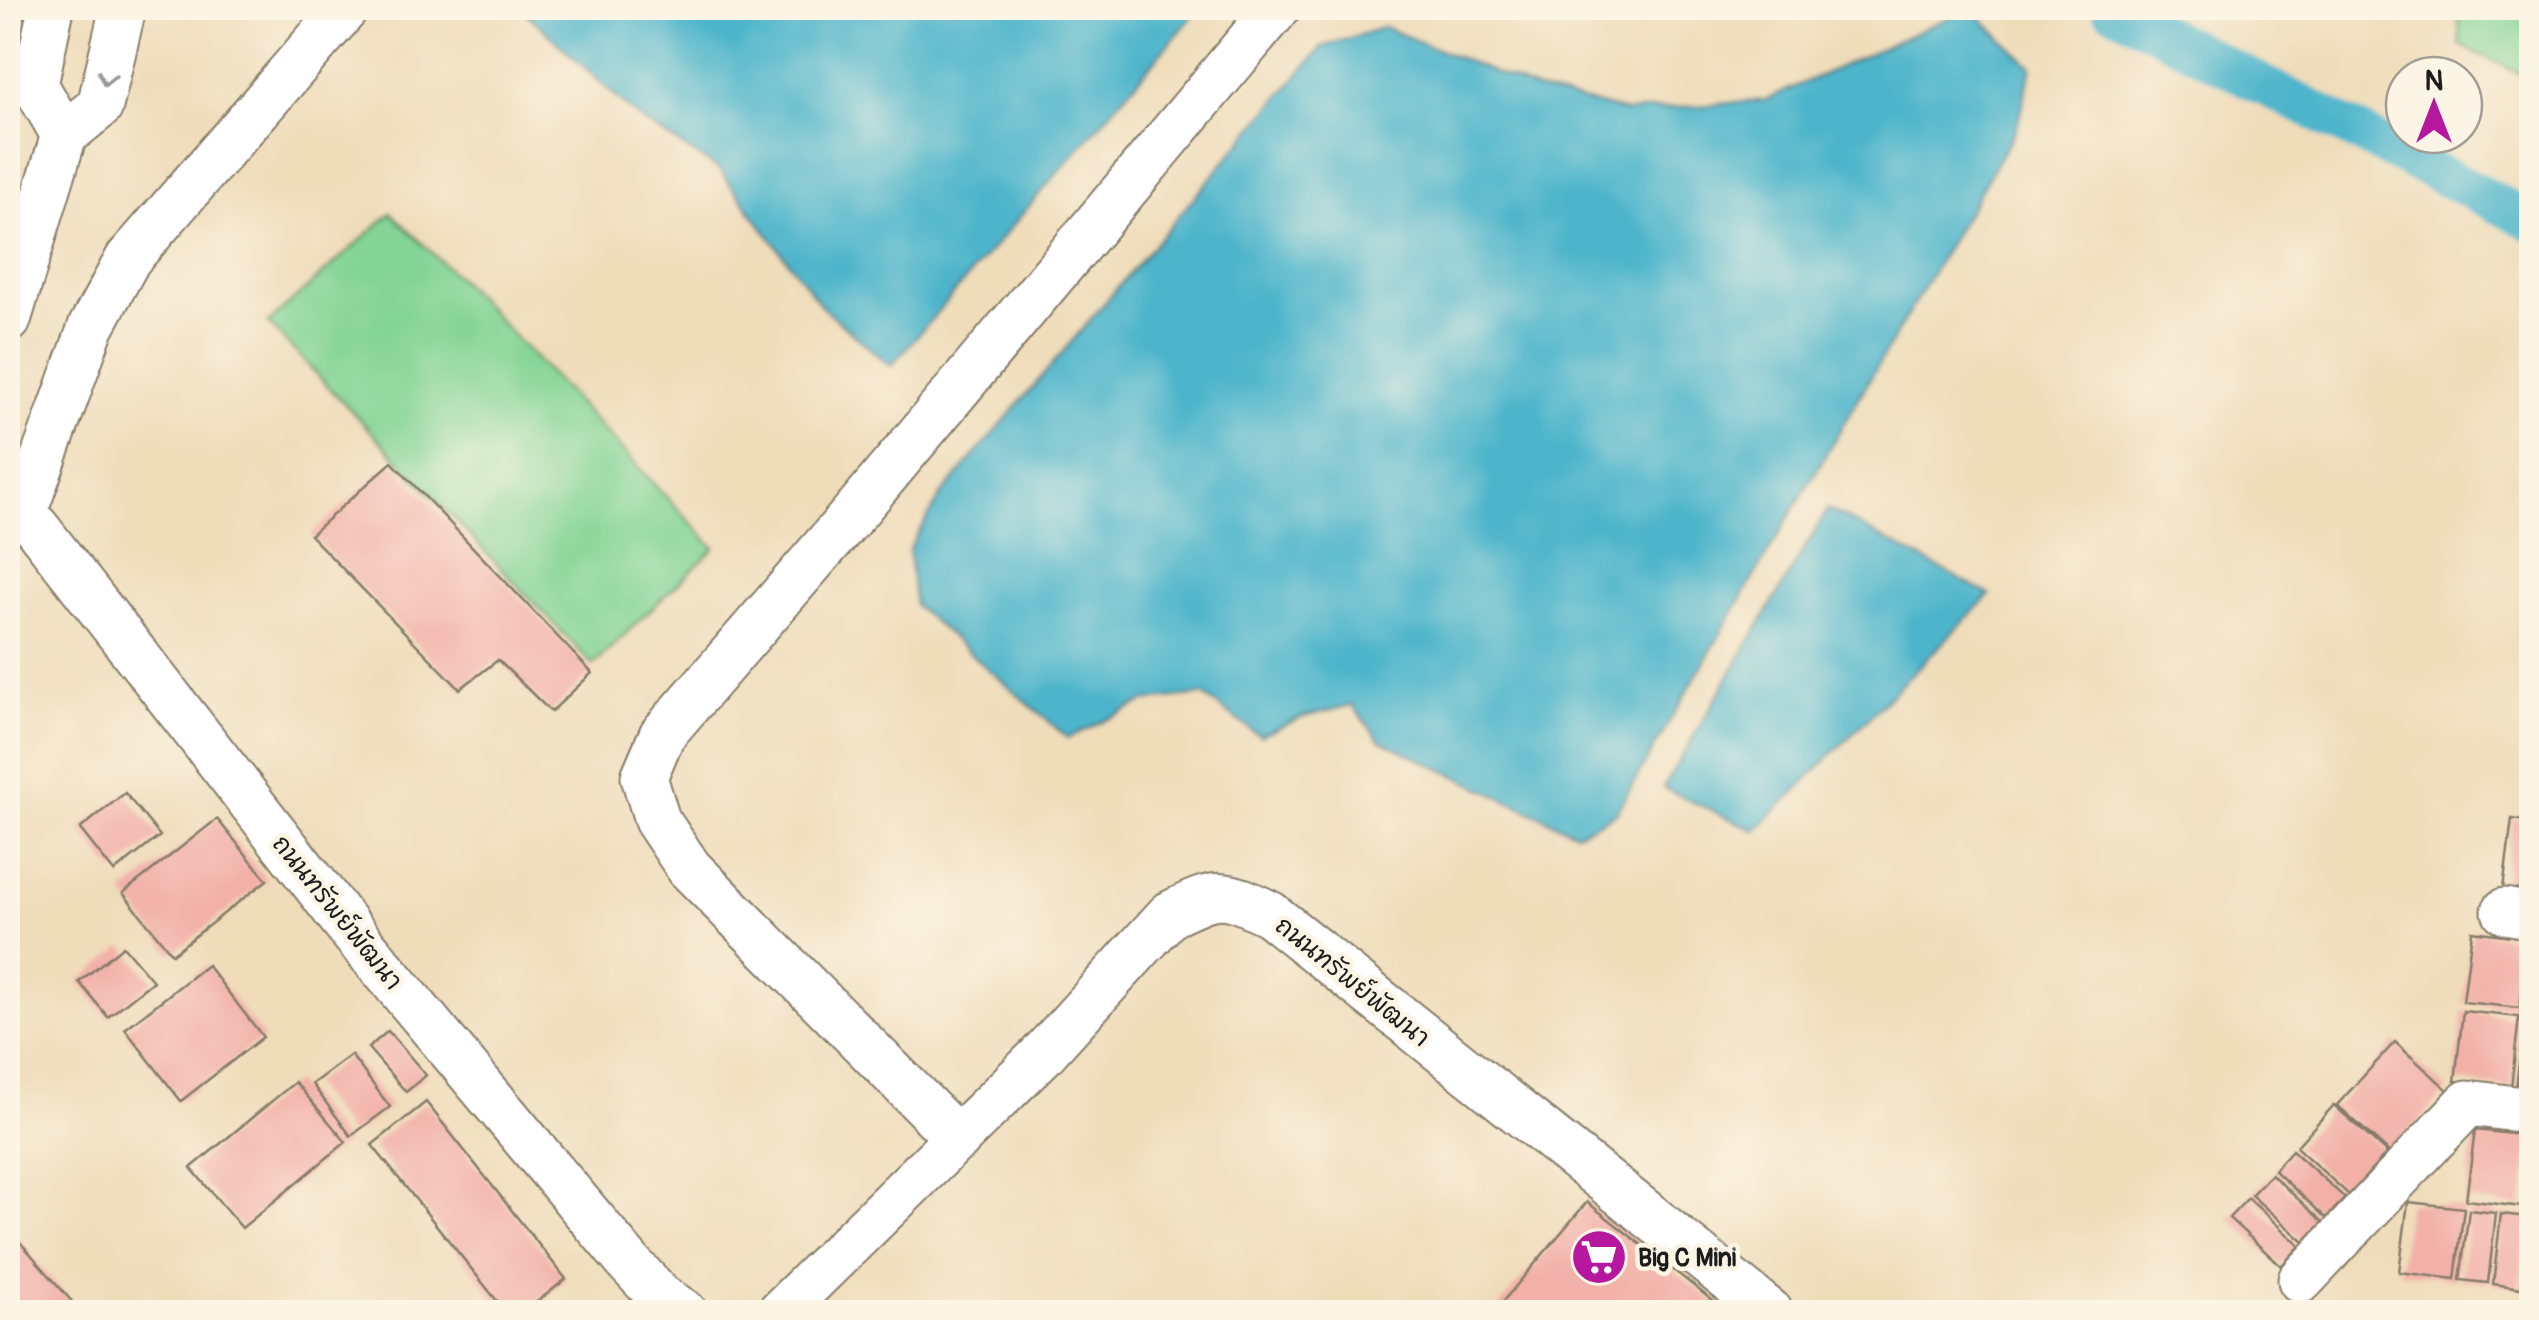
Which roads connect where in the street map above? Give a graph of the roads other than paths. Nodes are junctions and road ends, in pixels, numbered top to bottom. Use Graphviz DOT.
graph roads {
  1 [pos="51,8"];
  2 [pos="123,8"];
  3 [pos="346,8"];
  4 [pos="1277,8"];
  5 [pos="64,135"];
  6 [pos="8,320"];
  7 [pos="16,506"];
  8 [pos="2532,1112"];
  9 [pos="958,1138"];
  10 [pos="2300,1280"];
  11 [pos="684,1312"];
  12 [pos="780,1312"];
  13 [pos="1770,1312"];
  1 -- 5 [label="street"];
  2 -- 5 [label="street, one-way"];
  3 -- 7 [label="street"];
  4 -- 9 [label="street"];
  5 -- 6 [label="street"];
  7 -- 11 [label="street, ถนนทรัพย์พัฒนา"];
  8 -- 10 [label="street"];
  9 -- 12 [label="street, ถนนทรัพย์พัฒนา"];
  9 -- 13 [label="street, ถนนทรัพย์พัฒนา"];
}
